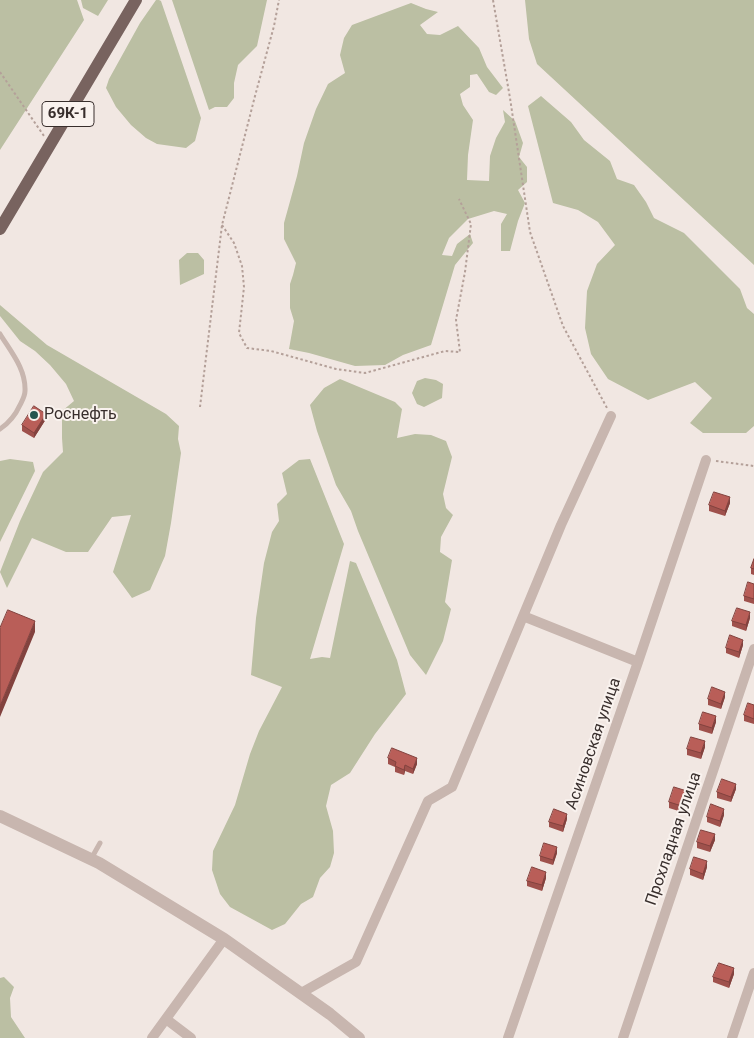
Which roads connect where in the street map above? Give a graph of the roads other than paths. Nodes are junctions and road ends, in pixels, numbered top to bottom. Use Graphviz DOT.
graph roads {
  1 [pos="136,0"];
  2 [pos="0,229"];
  3 [pos="0,334"];
  4 [pos="611,416"];
  5 [pos="0,429"];
  6 [pos="706,460"];
  7 [pos="523,616"];
  8 [pos="754,649"];
  9 [pos="638,662"];
  10 [pos="0,816"];
  11 [pos="100,844"];
  12 [pos="91,859"];
  13 [pos="224,939"];
  14 [pos="754,973"];
  15 [pos="301,993"];
  16 [pos="751,993"];
  17 [pos="166,1019"];
  18 [pos="152,1038"];
  19 [pos="191,1038"];
  20 [pos="359,1038"];
  21 [pos="508,1038"];
  22 [pos="623,1038"];
  23 [pos="732,1038"];
  1 -- 2 [label="main road, 69К-1"];
  3 -- 5 [label="lane"];
  4 -- 7 [label="street"];
  6 -- 9 [label="street, Асиновская улица"];
  7 -- 9 [label="street"];
  7 -- 15 [label="street"];
  8 -- 22 [label="street, Прохладная улица"];
  9 -- 21 [label="street, Асиновская улица"];
  10 -- 12 [label="street"];
  11 -- 12 [label="lane"];
  12 -- 13 [label="street"];
  13 -- 15 [label="street"];
  13 -- 17 [label="street"];
  14 -- 16 [label="street"];
  15 -- 20 [label="street"];
  16 -- 23 [label="street"];
  17 -- 18 [label="street"];
  17 -- 19 [label="street"];
}
